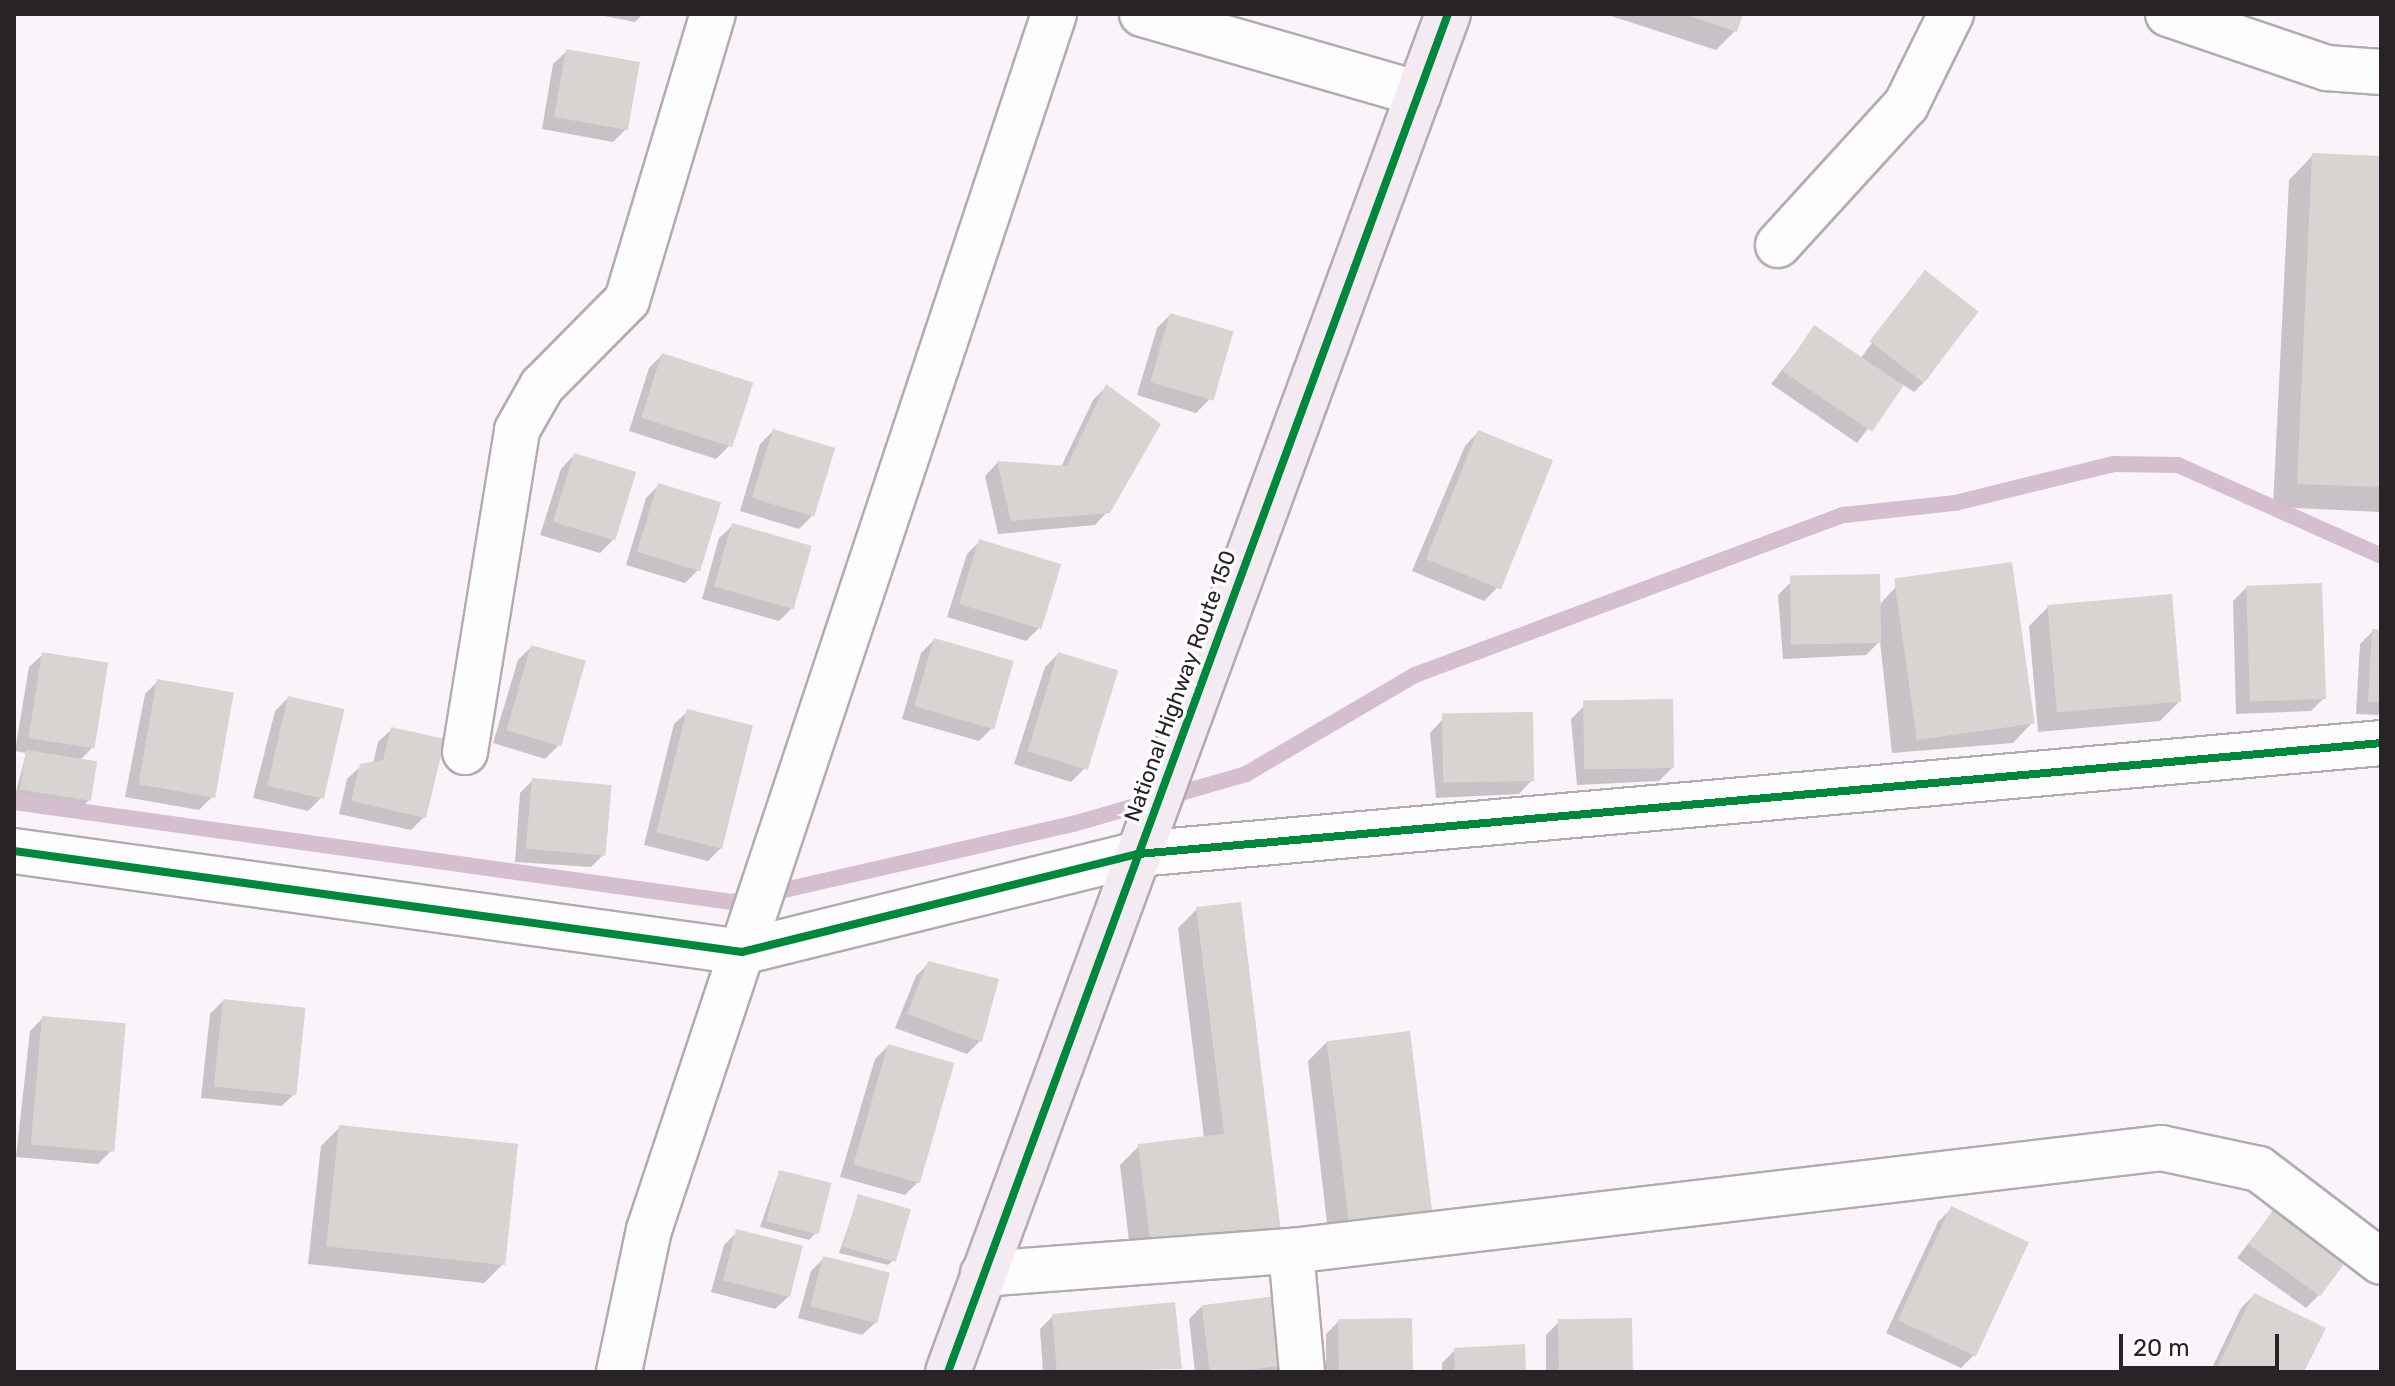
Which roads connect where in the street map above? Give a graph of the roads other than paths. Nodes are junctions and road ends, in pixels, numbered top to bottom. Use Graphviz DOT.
graph roads {
  1 [pos="713,14"];
  2 [pos="1054,14"];
  3 [pos="1142,14"];
  4 [pos="1448,14"];
  5 [pos="1951,14"];
  6 [pos="2168,14"];
  7 [pos="2381,72"];
  8 [pos="1419,94"];
  9 [pos="1778,245"];
  10 [pos="2381,743"];
  11 [pos="465,752"];
  12 [pos="14,851"];
  13 [pos="1138,854"];
  14 [pos="742,952"];
  15 [pos="1291,1251"];
  16 [pos="2381,1262"];
  17 [pos="983,1274"];
  18 [pos="619,1372"];
  19 [pos="948,1372"];
  20 [pos="1302,1372"];
  1 -- 11 [label="street"];
  2 -- 14 [label="street"];
  3 -- 8 [label="street"];
  4 -- 8 [label="highway, National Highway Route 150"];
  5 -- 9 [label="street"];
  6 -- 7 [label="street"];
  8 -- 13 [label="highway, National Highway Route 150"];
  10 -- 13 [label="street"];
  12 -- 14 [label="street"];
  13 -- 14 [label="street"];
  13 -- 17 [label="highway, National Highway Route 150"];
  14 -- 18 [label="street"];
  15 -- 16 [label="street"];
  15 -- 17 [label="street"];
  15 -- 20 [label="street"];
  17 -- 19 [label="highway, National Highway Route 150"];
}
